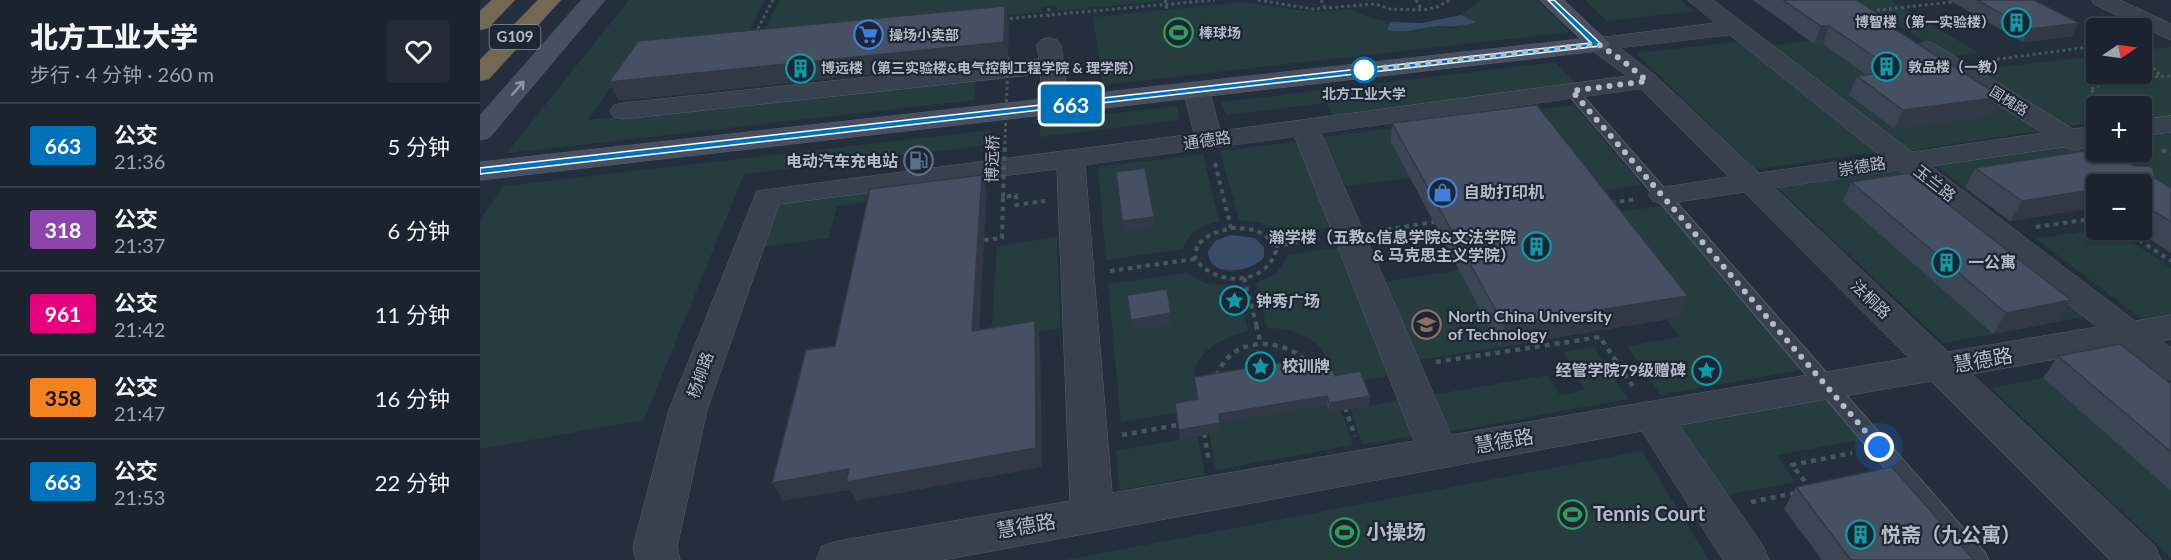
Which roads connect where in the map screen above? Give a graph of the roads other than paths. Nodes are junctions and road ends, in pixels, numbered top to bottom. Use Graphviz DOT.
graph roads {
  1 [pos="504,0"];
  2 [pos="550,0"];
  3 [pos="594,0"];
  4 [pos="1551,0"];
  5 [pos="1699,0"];
  6 [pos="2103,0"];
  7 [pos="1865,11"];
  8 [pos="480,23"];
  9 [pos="1734,28"];
  10 [pos="2171,33"];
  11 [pos="1598,44"];
  12 [pos="480,74"];
  13 [pos="1647,81"];
  14 [pos="1196,89"];
  15 [pos="1572,91"];
  16 [pos="1056,105"];
  17 [pos="623,111"];
  18 [pos="489,116"];
  19 [pos="2171,124"];
  20 [pos="1305,127"];
  21 [pos="2152,127"];
  22 [pos="480,132"];
  23 [pos="2069,138"];
  24 [pos="1209,139"];
  25 [pos="2086,142"];
  26 [pos="1071,159"];
  27 [pos="1905,160"];
  28 [pos="480,171"];
  29 [pos="1751,182"];
  30 [pos="1663,195"];
  31 [pos="767,197"];
  32 [pos="2171,327"];
  33 [pos="2130,334"];
  34 [pos="1403,367"];
  35 [pos="2171,367"];
  36 [pos="1941,368"];
  37 [pos="1827,386"];
  38 [pos="1652,415"];
  39 [pos="1438,453"];
  40 [pos="1092,514"];
  41 [pos="658,560"];
  42 [pos="838,560"];
  43 [pos="1747,560"];
  44 [pos="1977,560"];
  45 [pos="2139,560"];
  1 -- 8 [label="highway, G109"];
  2 -- 12 [label="highway, G109"];
  18 -- 3 [label="street, one-way"];
  4 -- 11 [label="street"];
  5 -- 9 [label="street, 玉兰路"];
  6 -- 10 [label="street"];
  7 -- 23 [label="street, 国槐路"];
  9 -- 11 [label="street"];
  9 -- 27 [label="street, 玉兰路"];
  11 -- 13 [label="street, 法桐路"];
  11 -- 14 [label="street"];
  13 -- 15 [label="street, 通德路"];
  13 -- 29 [label="street, 法桐路"];
  14 -- 16 [label="street"];
  14 -- 24 [label="street"];
  15 -- 20 [label="street, 通德路"];
  15 -- 30 [label="lane"];
  16 -- 17 [label="street"];
  16 -- 28 [label="street"];
  18 -- 22 [label="street"];
  19 -- 21 [label="street"];
  20 -- 24 [label="street, 通德路"];
  20 -- 39 [label="street"];
  23 -- 25 [label="street, 崇德路"];
  23 -- 27 [label="street, 崇德路"];
  24 -- 26 [label="street, 通德路"];
  26 -- 31 [label="street, 通德路"];
  26 -- 40 [label="street"];
  27 -- 29 [label="street, 崇德路"];
  27 -- 33 [label="street, 玉兰路"];
  29 -- 30 [label="street, 崇德路"];
  29 -- 36 [label="street, 法桐路"];
  30 -- 37 [label="lane"];
  31 -- 41 [label="street, 杨柳路"];
  32 -- 33 [label="street, 慧德路"];
  33 -- 35 [label="street, 玉兰路"];
  33 -- 36 [label="street, 慧德路"];
  34 -- 39 [label="street"];
  36 -- 37 [label="street, 慧德路"];
  36 -- 45 [label="street, 法桐路"];
  37 -- 38 [label="street, 慧德路"];
  37 -- 44 [label="lane"];
  38 -- 39 [label="street, 慧德路"];
  38 -- 43 [label="street"];
  39 -- 40 [label="street, 慧德路"];
  40 -- 42 [label="street, 慧德路"];
}
